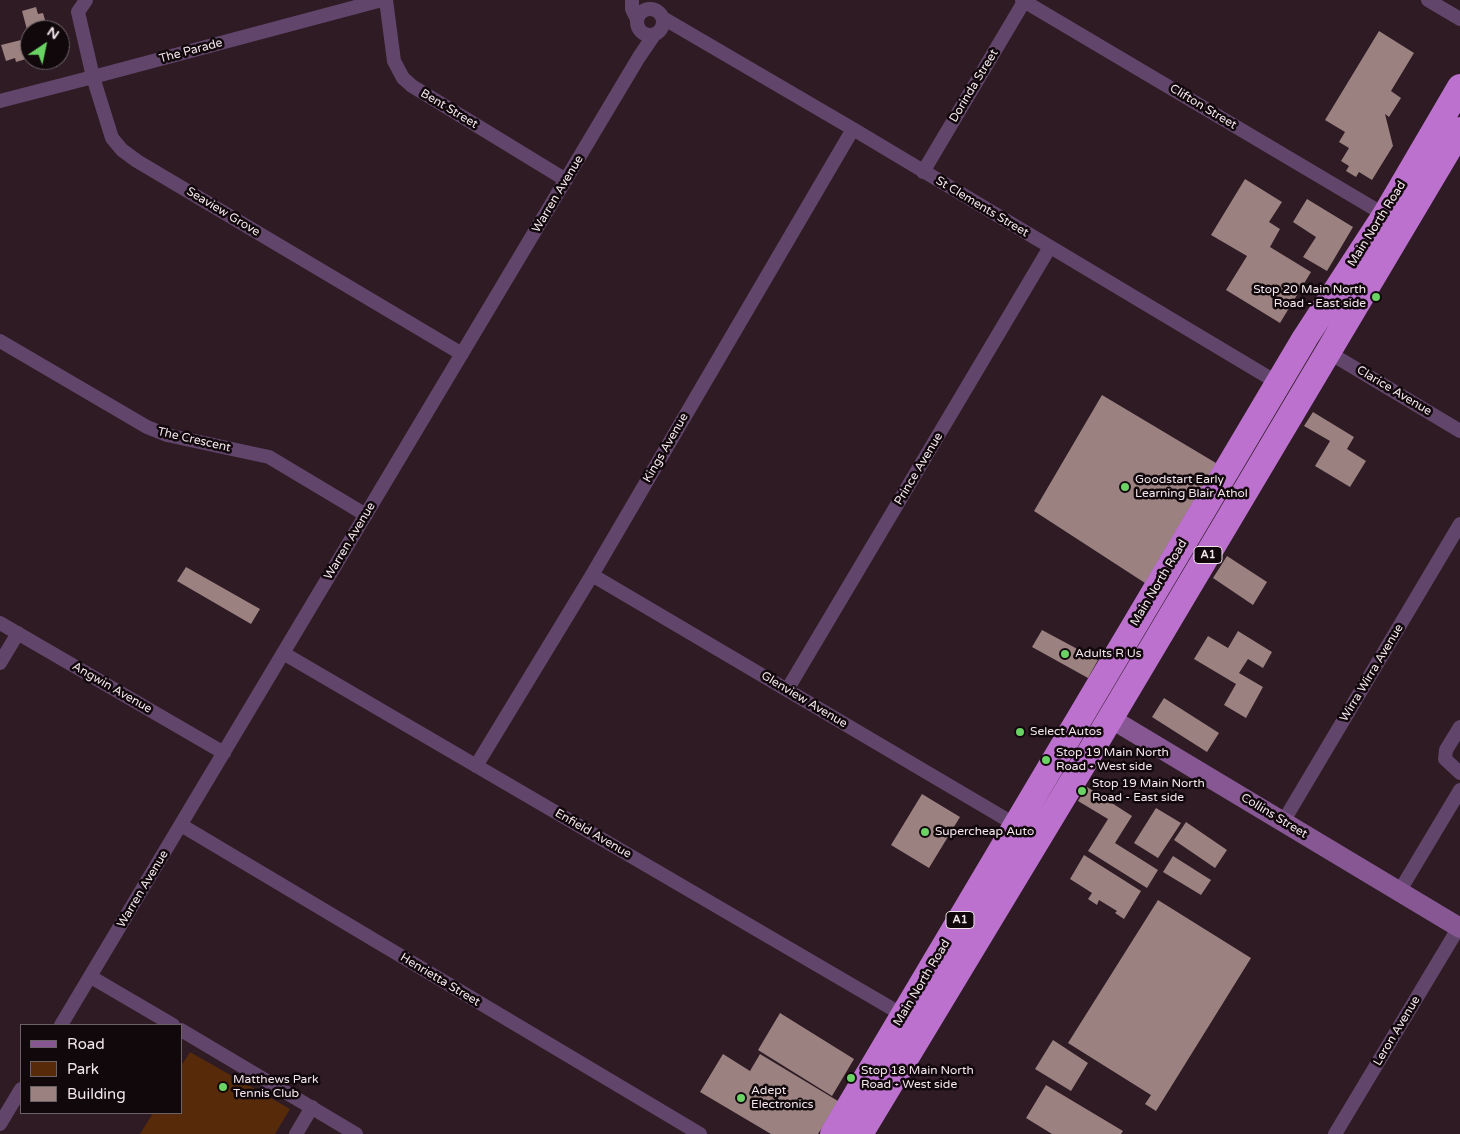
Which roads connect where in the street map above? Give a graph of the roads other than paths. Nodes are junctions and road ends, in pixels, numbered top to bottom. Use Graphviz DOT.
graph roads {
  1 [pos="86,0"];
  2 [pos="384,0"];
  3 [pos="632,0"];
  4 [pos="1024,0"];
  5 [pos="1428,0"];
  6 [pos="646,4"];
  7 [pos="663,18"];
  8 [pos="1460,19"];
  9 [pos="638,24"];
  10 [pos="686,32"];
  11 [pos="657,34"];
  12 [pos="639,57"];
  13 [pos="92,78"];
  14 [pos="1460,87"];
  15 [pos="0,101"];
  16 [pos="853,129"];
  17 [pos="1460,130"];
  18 [pos="923,172"];
  19 [pos="566,180"];
  20 [pos="1394,220"];
  21 [pos="1050,247"];
  22 [pos="1305,338"];
  23 [pos="0,341"];
  24 [pos="1328,352"];
  25 [pos="462,354"];
  26 [pos="1278,383"];
  27 [pos="1460,431"];
  28 [pos="366,515"];
  29 [pos="1460,524"];
  30 [pos="592,574"];
  31 [pos="0,623"];
  32 [pos="18,633"];
  33 [pos="283,654"];
  34 [pos="0,663"];
  35 [pos="787,690"];
  36 [pos="1088,704"];
  37 [pos="1110,718"];
  38 [pos="1460,727"];
  39 [pos="224,753"];
  40 [pos="476,766"];
  41 [pos="1460,773"];
  42 [pos="1460,790"];
  43 [pos="1284,822"];
  44 [pos="181,825"];
  45 [pos="1027,831"];
  46 [pos="1400,892"];
  47 [pos="1459,928"];
  48 [pos="90,977"];
  49 [pos="914,1021"];
  50 [pos="62,1024"];
  51 [pos="171,1024"];
  52 [pos="182,1031"];
  53 [pos="20,1090"];
  54 [pos="312,1107"];
  55 [pos="1,1118"];
  56 [pos="296,1134"];
  57 [pos="356,1134"];
  58 [pos="700,1134"];
  59 [pos="833,1134"];
  60 [pos="860,1134"];
  61 [pos="1335,1134"];
  1 -- 13 [label="street, Seaview Grove"];
  2 -- 13 [label="street, The Parade"];
  2 -- 19 [label="street, Bent Street"];
  3 -- 9 [label="street"];
  4 -- 18 [label="street, Dorinda Street"];
  4 -- 20 [label="street, Clifton Street"];
  5 -- 8 [label="street"];
  6 -- 7 [label="street"];
  6 -- 9 [label="street"];
  7 -- 10 [label="street, St Clements Street"];
  7 -- 11 [label="street"];
  9 -- 11 [label="street"];
  9 -- 12 [label="street"];
  10 -- 11 [label="street"];
  10 -- 16 [label="street, St Clements Street"];
  11 -- 12 [label="street, Warren Avenue"];
  12 -- 19 [label="street, Warren Avenue"];
  13 -- 15 [label="street, The Parade"];
  13 -- 25 [label="street, Seaview Grove"];
  14 -- 20 [label="highway, Main North Road / A1"];
  16 -- 18 [label="street, St Clements Street"];
  16 -- 30 [label="street, Kings Avenue"];
  17 -- 20 [label="highway, Main North Road / A1"];
  18 -- 21 [label="street, St Clements Street"];
  19 -- 25 [label="street, Warren Avenue"];
  20 -- 22 [label="highway, Main North Road / A1"];
  20 -- 24 [label="highway, Main North Road / A1"];
  21 -- 26 [label="street, St Clements Street"];
  21 -- 35 [label="street, Prince Avenue"];
  22 -- 24 [label="highway"];
  22 -- 26 [label="highway, Main North Road / A1"];
  23 -- 28 [label="street, The Crescent"];
  24 -- 27 [label="street, Clarice Avenue"];
  24 -- 37 [label="highway, Main North Road / A1"];
  25 -- 28 [label="street, Warren Avenue"];
  26 -- 36 [label="highway, Main North Road / A1"];
  28 -- 33 [label="street, Warren Avenue"];
  29 -- 43 [label="street, Wirra Wirra Avenue"];
  30 -- 35 [label="street, Glenview Avenue"];
  30 -- 40 [label="street, Kings Avenue"];
  31 -- 32 [label="street, Angwin Avenue"];
  32 -- 34 [label="street"];
  32 -- 39 [label="street, Angwin Avenue"];
  33 -- 39 [label="street, Warren Avenue"];
  33 -- 40 [label="street, Enfield Avenue"];
  35 -- 45 [label="street, Glenview Avenue"];
  36 -- 37 [label="highway, Collins Street"];
  36 -- 45 [label="highway, Main North Road / A1"];
  37 -- 43 [label="street, Collins Street"];
  37 -- 45 [label="highway, Main North Road / A1"];
  38 -- 41 [label="street"];
  39 -- 44 [label="street, Warren Avenue"];
  40 -- 49 [label="street, Enfield Avenue"];
  42 -- 46 [label="street"];
  43 -- 46 [label="street, Collins Street"];
  44 -- 48 [label="street, Warren Avenue"];
  44 -- 58 [label="street, Henrietta Street"];
  45 -- 49 [label="highway, Main North Road / A1"];
  46 -- 47 [label="street, Collins Street"];
  47 -- 61 [label="street, Leron Avenue"];
  48 -- 50 [label="street, Warren Avenue"];
  48 -- 51 [label="street"];
  49 -- 59 [label="highway, Main North Road / A1"];
  49 -- 60 [label="highway, Main North Road / A1"];
  52 -- 54 [label="street"];
  53 -- 55 [label="street"];
  54 -- 56 [label="street"];
  54 -- 57 [label="street"];
}
